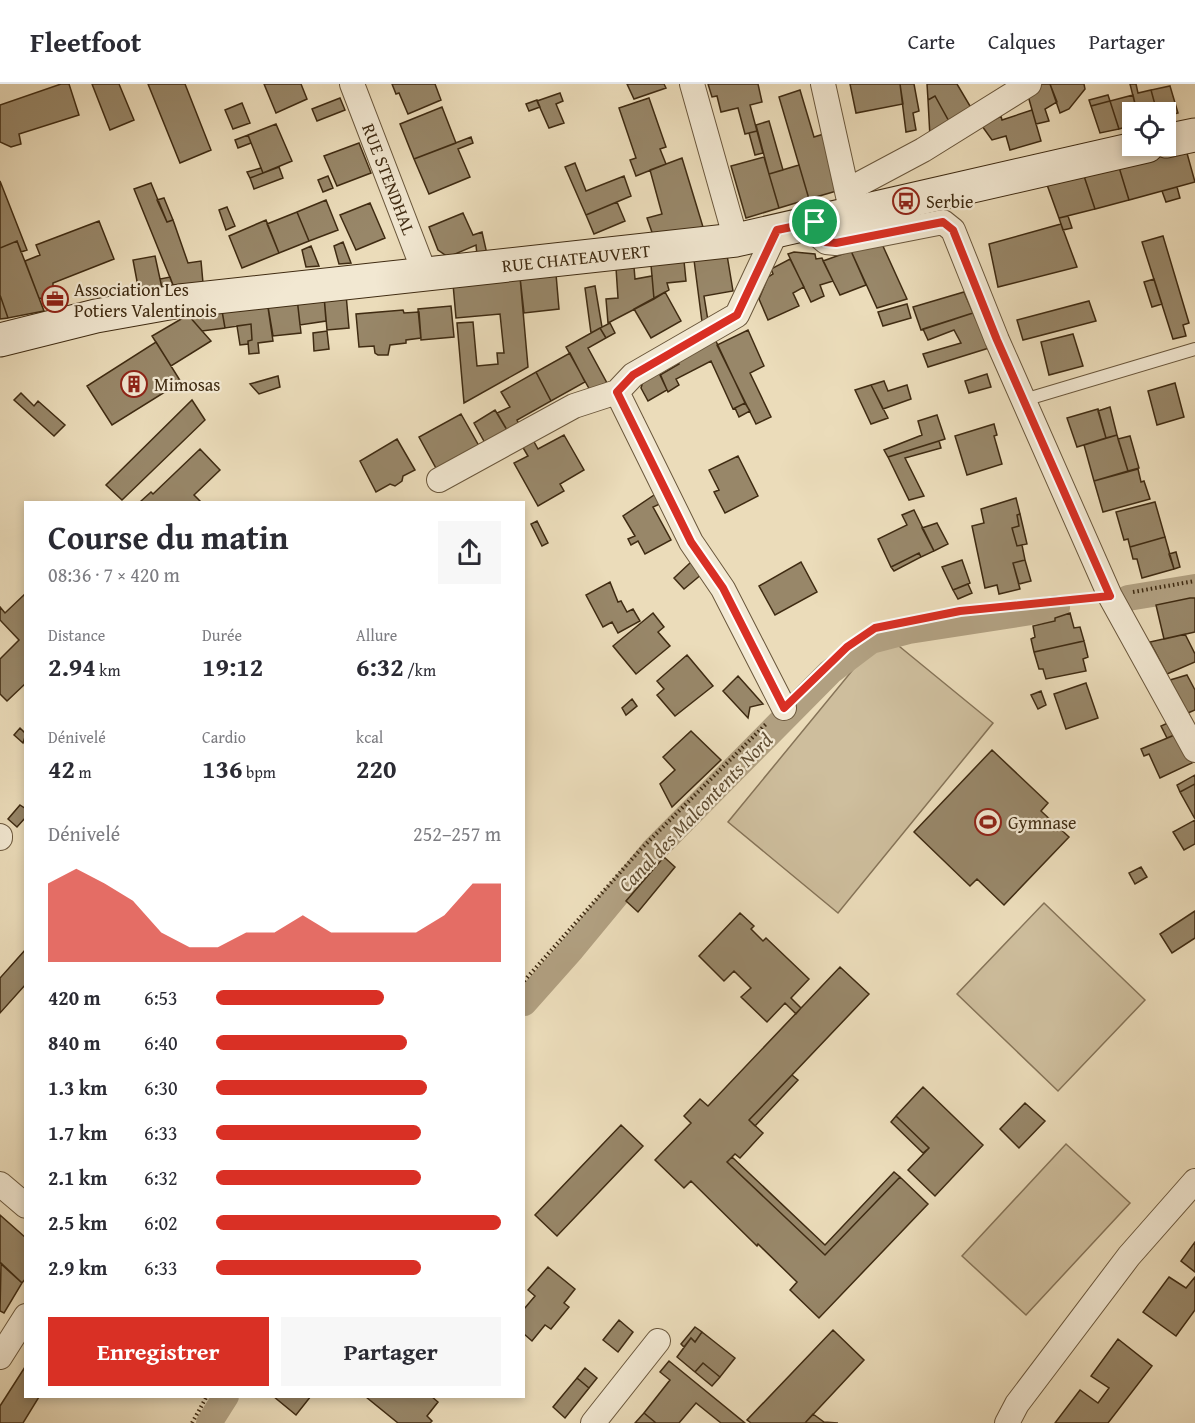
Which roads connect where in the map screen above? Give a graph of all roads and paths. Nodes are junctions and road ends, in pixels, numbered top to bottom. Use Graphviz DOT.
graph roads {
  1 [pos="352,84"];
  2 [pos="692,84"];
  3 [pos="823,84"];
  4 [pos="1029,84"];
  5 [pos="1195,135"];
  6 [pos="1176,139"];
  7 [pos="1122,151"];
  8 [pos="850,201"];
  9 [pos="815,222"];
  10 [pos="777,230"];
  11 [pos="736,240"];
  12 [pos="425,274"];
  13 [pos="0,340"];
  14 [pos="1195,349"];
  15 [pos="617,392"];
  16 [pos="1024,400"];
  17 [pos="440,480"];
  18 [pos="1195,581"];
  19 [pos="1113,601"];
  20 [pos="784,708"];
  21 [pos="1195,750"];
  22 [pos="525,980"];
  23 [pos="1195,1181"];
  24 [pos="0,1184"];
  25 [pos="24,1204"];
  26 [pos="24,1319"];
  27 [pos="658,1341"];
  28 [pos="0,1357"];
  29 [pos="206,1398"];
  30 [pos="192,1423"];
  31 [pos="593,1423"];
  32 [pos="1007,1423"];
  1 -- 12 [label="street, RUE STENDHAL"];
  2 -- 11 [label="street"];
  3 -- 8 [label="street"];
  4 -- 8 [label="street"];
  5 -- 6 [label="street"];
  7 -- 8 [label="street, RUE CHATEAUVERT"];
  8 -- 9 [label="street, RUE CHATEAUVERT"];
  9 -- 10 [label="street, RUE CHATEAUVERT"];
  9 -- 16 [label="street"];
  10 -- 11 [label="street, RUE CHATEAUVERT"];
  10 -- 15 [label="street"];
  11 -- 12 [label="street, RUE CHATEAUVERT"];
  12 -- 13 [label="street, RUE CHATEAUVERT"];
  14 -- 16 [label="lane"];
  15 -- 17 [label="street"];
  15 -- 20 [label="street"];
  16 -- 19 [label="street"];
  18 -- 19 [label="path"];
  19 -- 20 [label="path"];
  19 -- 21 [label="street"];
  20 -- 22 [label="path"];
  23 -- 32 [label="street"];
  24 -- 25 [label="street"];
  26 -- 28 [label="street"];
  27 -- 31 [label="street"];
  29 -- 30 [label="path"];
}
